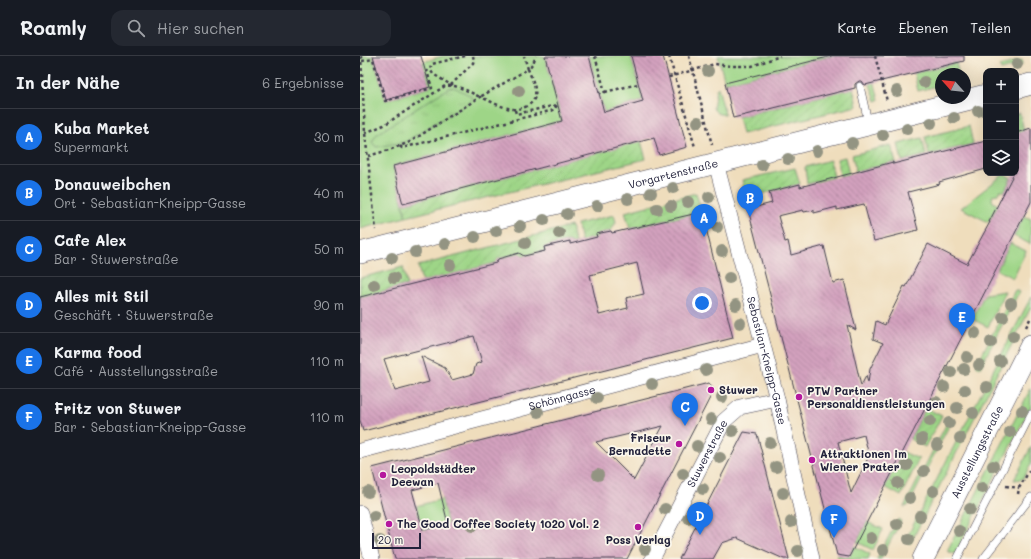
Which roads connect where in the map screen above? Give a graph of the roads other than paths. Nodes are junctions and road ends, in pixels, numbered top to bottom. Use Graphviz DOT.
graph roads {
  1 [pos="1031,84"];
  2 [pos="860,86"];
  3 [pos="1019,87"];
  4 [pos="983,96"];
  5 [pos="869,124"];
  6 [pos="716,163"];
  7 [pos="369,250"];
  8 [pos="763,344"];
  9 [pos="1031,345"];
  10 [pos="777,399"];
  11 [pos="1031,414"];
  12 [pos="360,451"];
  13 [pos="1031,497"];
  14 [pos="360,513"];
  15 [pos="372,559"];
  16 [pos="652,559"];
  17 [pos="812,559"];
  18 [pos="923,559"];
  19 [pos="957,559"];
  20 [pos="983,559"];
  1 -- 3 [label="street"];
  2 -- 5 [label="lane"];
  4 -- 5 [label="street, Vorgartenstraße"];
  5 -- 6 [label="street, Vorgartenstraße"];
  6 -- 7 [label="street, Vorgartenstraße"];
  6 -- 8 [label="street, Sebastian-Kneipp-Gasse"];
  8 -- 10 [label="street, Sebastian-Kneipp-Gasse"];
  8 -- 12 [label="street, Schönngasse"];
  9 -- 18 [label="street, Ausstellungsstraße"];
  10 -- 16 [label="street, Stuwerstraße"];
  10 -- 17 [label="street, Sebastian-Kneipp-Gasse"];
  11 -- 19 [label="lane"];
  13 -- 20 [label="lane"];
  14 -- 15 [label="street"];
}
